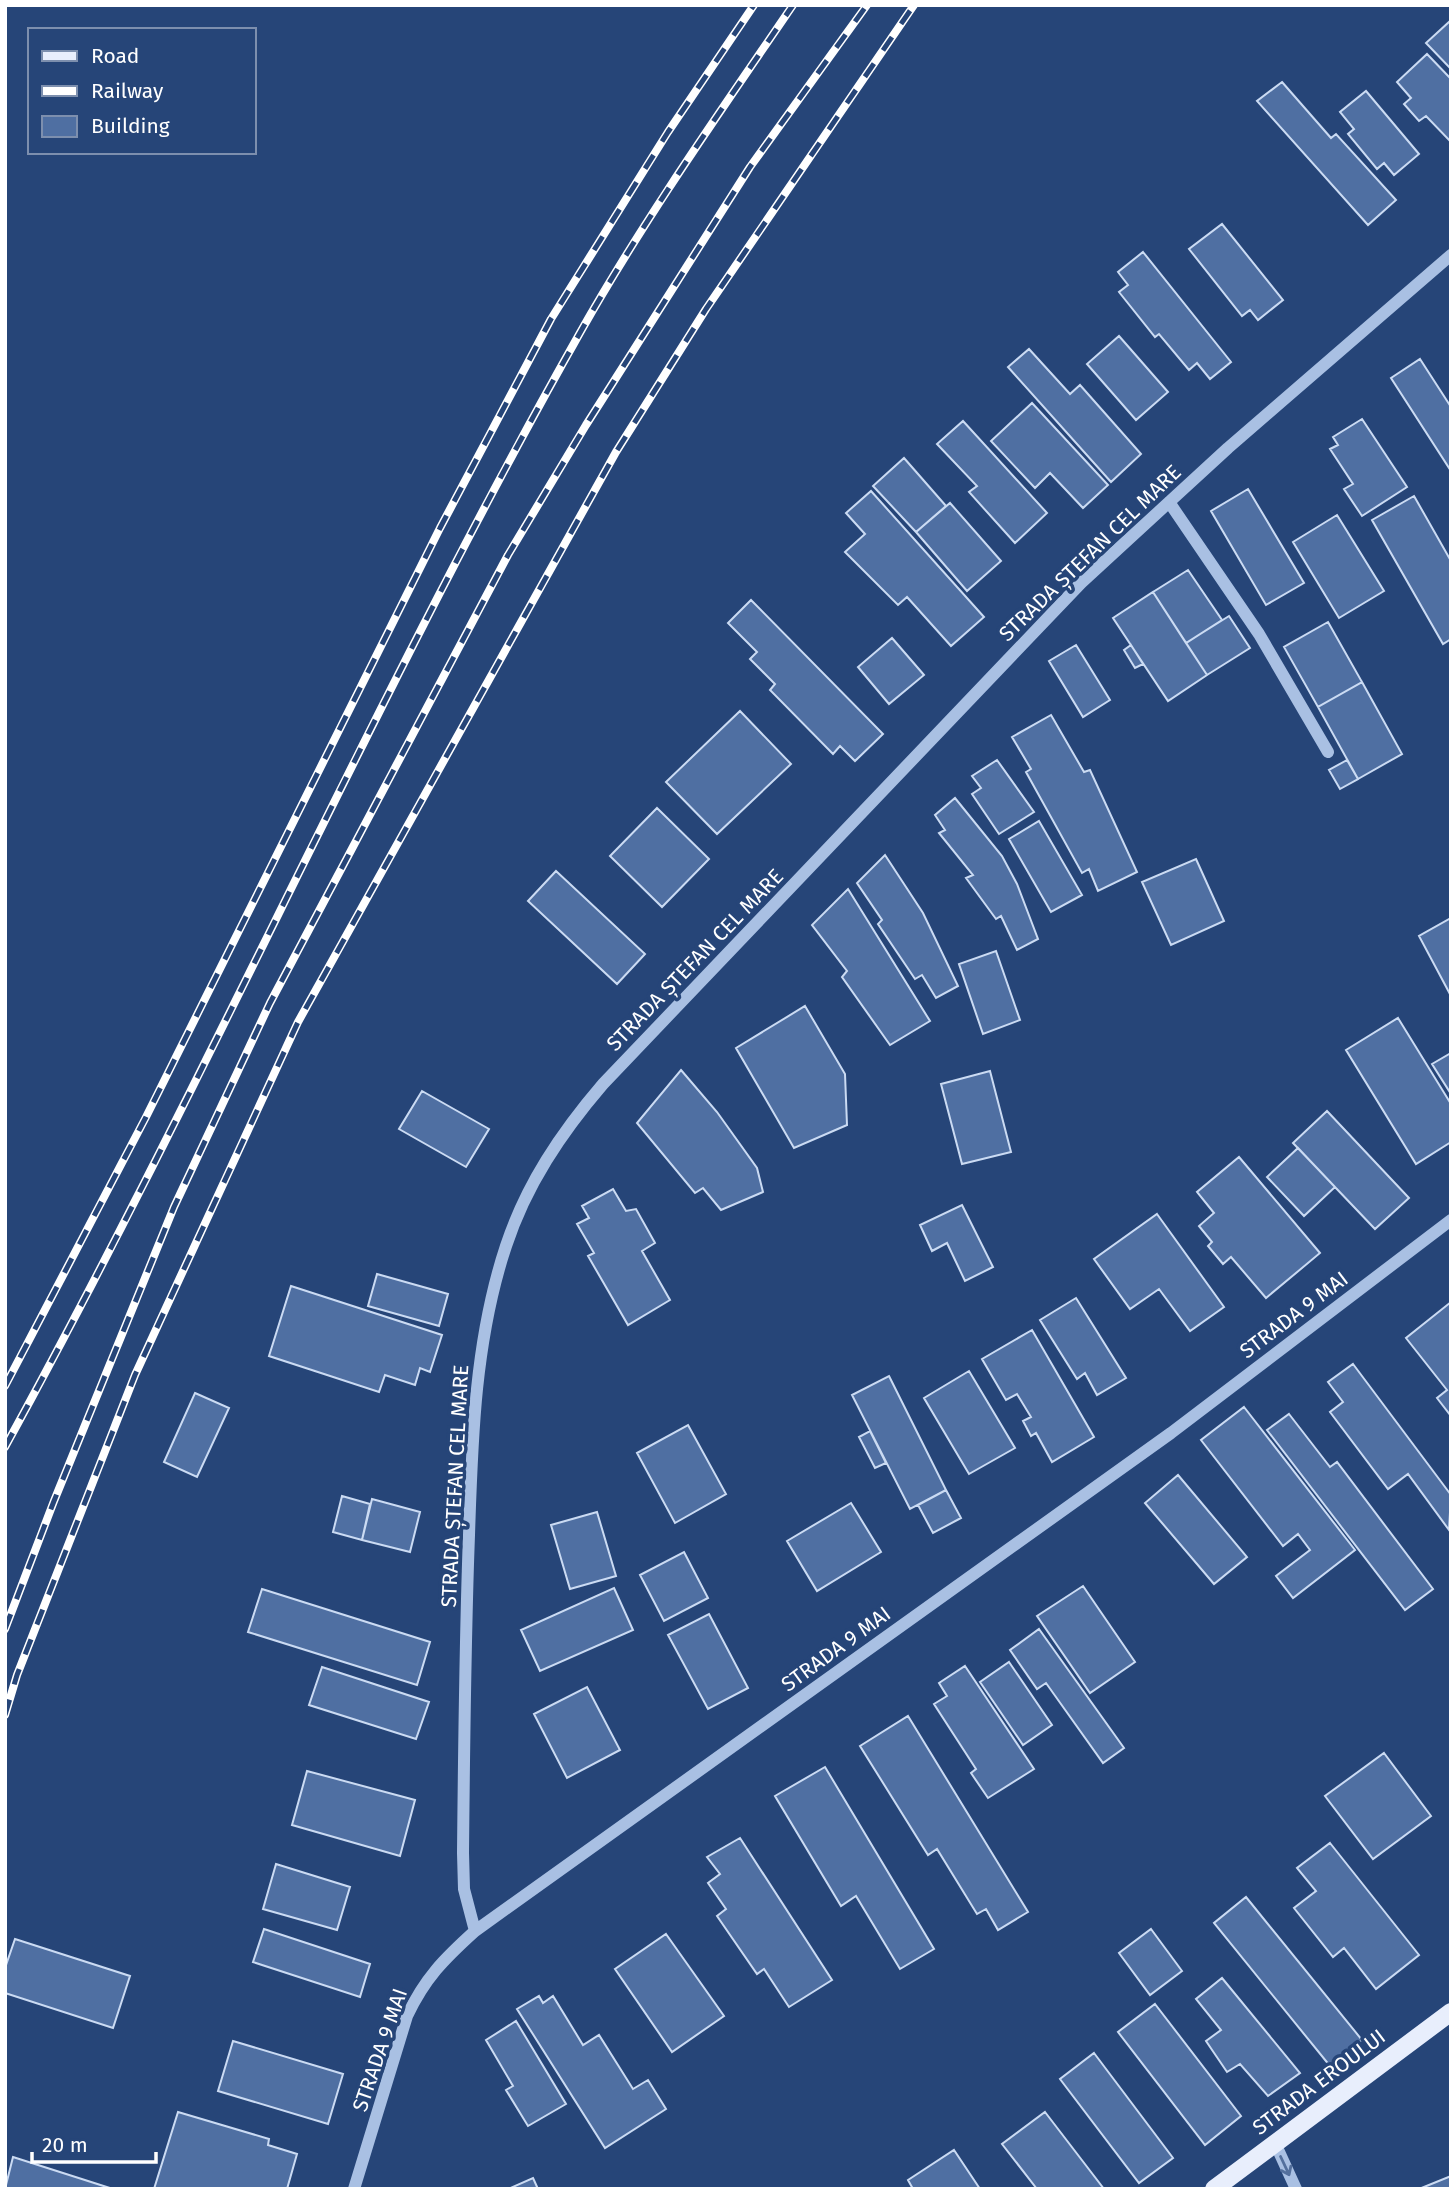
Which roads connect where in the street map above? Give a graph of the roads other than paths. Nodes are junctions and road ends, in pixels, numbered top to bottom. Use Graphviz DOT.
graph roads {
  1 [pos="1451,255"];
  2 [pos="1169,502"];
  3 [pos="1328,752"];
  4 [pos="1451,1220"];
  5 [pos="475,1931"];
  6 [pos="1451,2012"];
  7 [pos="1275,2143"];
  8 [pos="354,2189"];
  9 [pos="1214,2189"];
  10 [pos="1296,2189"];
  1 -- 2 [label="street, STRADA ȘTEFAN CEL MARE"];
  2 -- 3 [label="street"];
  2 -- 5 [label="street, STRADA ȘTEFAN CEL MARE"];
  4 -- 5 [label="street, STRADA 9 MAI"];
  5 -- 8 [label="street, STRADA 9 MAI"];
  6 -- 7 [label="main road, STRADA EROULUI"];
  7 -- 9 [label="main road, STRADA EROULUI"];
  7 -- 10 [label="street, one-way"];
}
